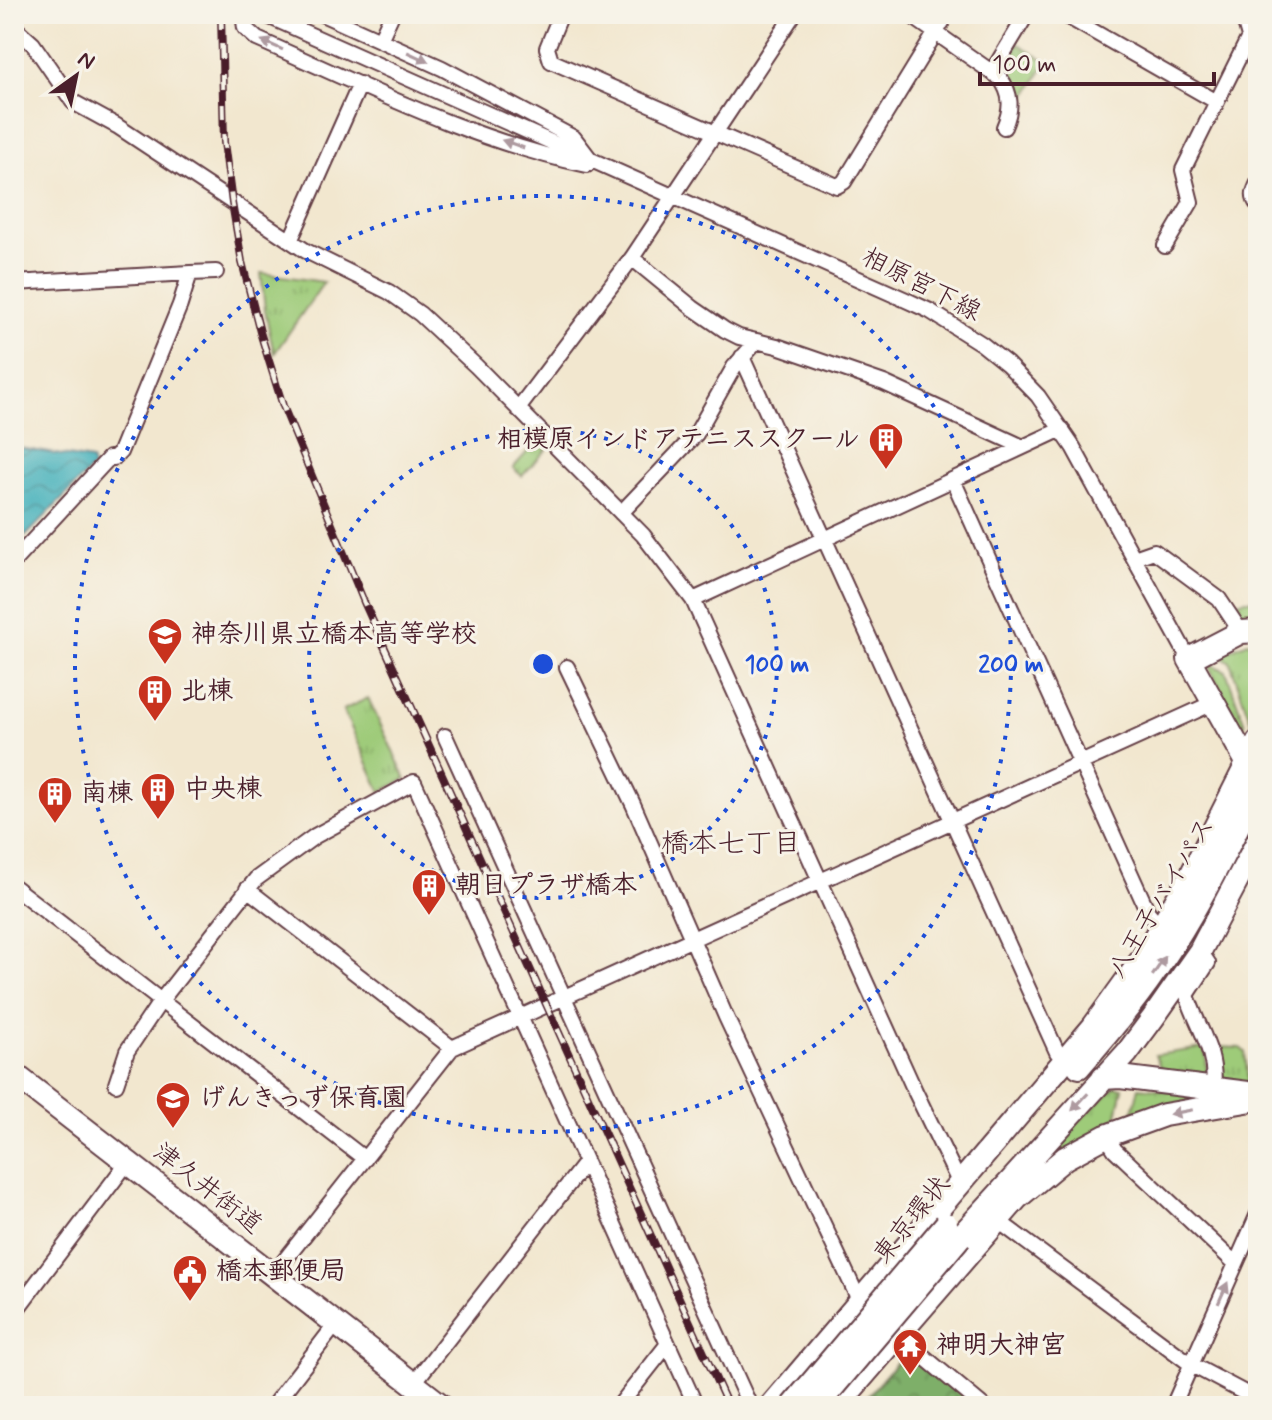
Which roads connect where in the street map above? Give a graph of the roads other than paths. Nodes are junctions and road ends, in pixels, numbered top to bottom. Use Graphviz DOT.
graph roads {
  1 [pos="243,14"];
  2 [pos="322,14"];
  3 [pos="392,14"];
  4 [pos="561,14"];
  5 [pos="794,14"];
  6 [pos="909,14"];
  7 [pos="947,14"];
  8 [pos="1027,14"];
  9 [pos="1063,14"];
  10 [pos="1231,14"];
  11 [pos="268,16"];
  12 [pos="14,27"];
  13 [pos="936,35"];
  14 [pos="380,40"];
  15 [pos="992,72"];
  16 [pos="360,84"];
  17 [pos="1217,102"];
  18 [pos="1004,127"];
  19 [pos="716,132"];
  20 [pos="592,161"];
  21 [pos="615,171"];
  22 [pos="1258,183"];
  23 [pos="673,197"];
  24 [pos="1258,205"];
  25 [pos="291,239"];
  26 [pos="1165,246"];
  27 [pos="632,258"];
  28 [pos="216,272"];
  29 [pos="190,273"];
  30 [pos="14,283"];
  31 [pos="757,341"];
  32 [pos="742,357"];
  33 [pos="518,409"];
  34 [pos="1062,429"];
  35 [pos="1023,447"];
  36 [pos="953,480"];
  37 [pos="621,513"];
  38 [pos="825,539"];
  39 [pos="1134,558"];
  40 [pos="14,561"];
  41 [pos="693,600"];
  42 [pos="1249,632"];
  43 [pos="1189,659"];
  44 [pos="567,667"];
  45 [pos="1213,703"];
  46 [pos="445,736"];
  47 [pos="1258,742"];
  48 [pos="1082,763"];
  49 [pos="1255,778"];
  50 [pos="953,822"];
  51 [pos="1258,841"];
  52 [pos="821,882"];
  53 [pos="14,888"];
  54 [pos="247,889"];
  55 [pos="1161,927"];
  56 [pos="693,939"];
  57 [pos="1200,951"];
  58 [pos="564,998"];
  59 [pos="160,1002"];
  60 [pos="519,1018"];
  61 [pos="452,1048"];
  62 [pos="1070,1066"];
  63 [pos="14,1074"];
  64 [pos="1103,1078"];
  65 [pos="116,1084"];
  66 [pos="1213,1088"];
  67 [pos="1258,1096"];
  68 [pos="1106,1136"];
  69 [pos="365,1159"];
  70 [pos="127,1163"];
  71 [pos="585,1163"];
  72 [pos="960,1184"];
  73 [pos="1258,1214"];
  74 [pos="997,1220"];
  75 [pos="953,1230"];
  76 [pos="1236,1264"];
  77 [pos="273,1275"];
  78 [pos="860,1302"];
  79 [pos="14,1313"];
  80 [pos="336,1324"];
  81 [pos="899,1336"];
  82 [pos="667,1345"];
  83 [pos="1192,1365"];
  84 [pos="796,1377"];
  85 [pos="413,1384"];
  86 [pos="1258,1400"];
  87 [pos="273,1406"];
  88 [pos="442,1406"];
  89 [pos="619,1406"];
  90 [pos="696,1406"];
  91 [pos="750,1406"];
  92 [pos="771,1406"];
  93 [pos="792,1406"];
  94 [pos="817,1406"];
  95 [pos="836,1406"];
  96 [pos="983,1406"];
  97 [pos="1173,1406"];
  16 -- 1 [label="street, one-way"];
  2 -- 14 [label="street"];
  3 -- 14 [label="street"];
  4 -- 19 [label="street"];
  5 -- 19 [label="street"];
  6 -- 13 [label="street"];
  7 -- 13 [label="street"];
  8 -- 15 [label="street"];
  9 -- 17 [label="street"];
  10 -- 17 [label="street"];
  11 -- 20 [label="street, 相原宮下線"];
  12 -- 25 [label="street"];
  13 -- 15 [label="street"];
  13 -- 19 [label="street"];
  14 -- 20 [label="street, one-way"];
  15 -- 18 [label="street"];
  21 -- 16 [label="street, one-way"];
  16 -- 25 [label="street"];
  17 -- 26 [label="street"];
  19 -- 23 [label="street"];
  20 -- 21 [label="street, 相原宮下線"];
  21 -- 23 [label="street, 相原宮下線"];
  22 -- 24 [label="street"];
  23 -- 27 [label="street"];
  23 -- 34 [label="street, 相原宮下線"];
  25 -- 33 [label="street"];
  27 -- 31 [label="street"];
  27 -- 33 [label="street"];
  28 -- 29 [label="street"];
  29 -- 30 [label="street"];
  29 -- 40 [label="street"];
  31 -- 32 [label="street"];
  31 -- 35 [label="street"];
  32 -- 37 [label="street"];
  32 -- 38 [label="street"];
  33 -- 37 [label="street"];
  34 -- 35 [label="street"];
  34 -- 39 [label="street, 相原宮下線"];
  35 -- 36 [label="street"];
  36 -- 38 [label="street"];
  36 -- 48 [label="street"];
  37 -- 41 [label="street"];
  38 -- 41 [label="street"];
  38 -- 50 [label="street"];
  39 -- 42 [label="street"];
  39 -- 43 [label="street, 相原宮下線"];
  41 -- 52 [label="street"];
  42 -- 43 [label="highway"];
  43 -- 45 [label="highway"];
  44 -- 56 [label="street"];
  45 -- 48 [label="street"];
  45 -- 49 [label="highway"];
  46 -- 58 [label="street"];
  47 -- 49 [label="highway"];
  48 -- 50 [label="street"];
  48 -- 55 [label="street"];
  49 -- 55 [label="highway"];
  62 -- 49 [label="highway, 八王子バイパス, one-way"];
  50 -- 52 [label="street"];
  50 -- 62 [label="street"];
  51 -- 57 [label="highway, 八王子バイパス"];
  52 -- 56 [label="street"];
  52 -- 72 [label="street"];
  53 -- 59 [label="street"];
  54 -- 59 [label="street"];
  54 -- 60 [label="street"];
  54 -- 61 [label="street"];
  55 -- 62 [label="highway"];
  56 -- 58 [label="street"];
  56 -- 78 [label="street"];
  57 -- 64 [label="highway, 八王子バイパス"];
  57 -- 66 [label="street"];
  58 -- 60 [label="street"];
  58 -- 91 [label="street"];
  59 -- 65 [label="street"];
  59 -- 69 [label="street"];
  60 -- 61 [label="street"];
  60 -- 71 [label="street"];
  61 -- 69 [label="street"];
  62 -- 72 [label="highway"];
  62 -- 75 [label="highway, 東京環状"];
  63 -- 70 [label="highway, 津久井街道"];
  64 -- 66 [label="highway"];
  64 -- 75 [label="highway, 東京環状, one-way"];
  66 -- 67 [label="highway"];
  67 -- 68 [label="highway, one-way"];
  68 -- 74 [label="highway"];
  68 -- 76 [label="street"];
  69 -- 77 [label="street"];
  70 -- 77 [label="highway, 津久井街道"];
  70 -- 79 [label="street"];
  71 -- 82 [label="street"];
  71 -- 85 [label="street"];
  72 -- 78 [label="highway"];
  73 -- 76 [label="street"];
  74 -- 81 [label="highway"];
  74 -- 83 [label="street"];
  75 -- 93 [label="highway, 東京環状, bridge"];
  75 -- 94 [label="highway, 東京環状, bridge"];
  83 -- 76 [label="street, one-way"];
  77 -- 80 [label="highway, 津久井街道"];
  78 -- 84 [label="highway"];
  80 -- 85 [label="highway, 津久井街道"];
  80 -- 87 [label="street"];
  81 -- 95 [label="highway"];
  81 -- 96 [label="street"];
  82 -- 89 [label="street"];
  82 -- 90 [label="street"];
  83 -- 86 [label="street"];
  83 -- 97 [label="street"];
  84 -- 92 [label="highway"];
  84 -- 95 [label="highway"];
  85 -- 88 [label="highway, 津久井街道"];
}
